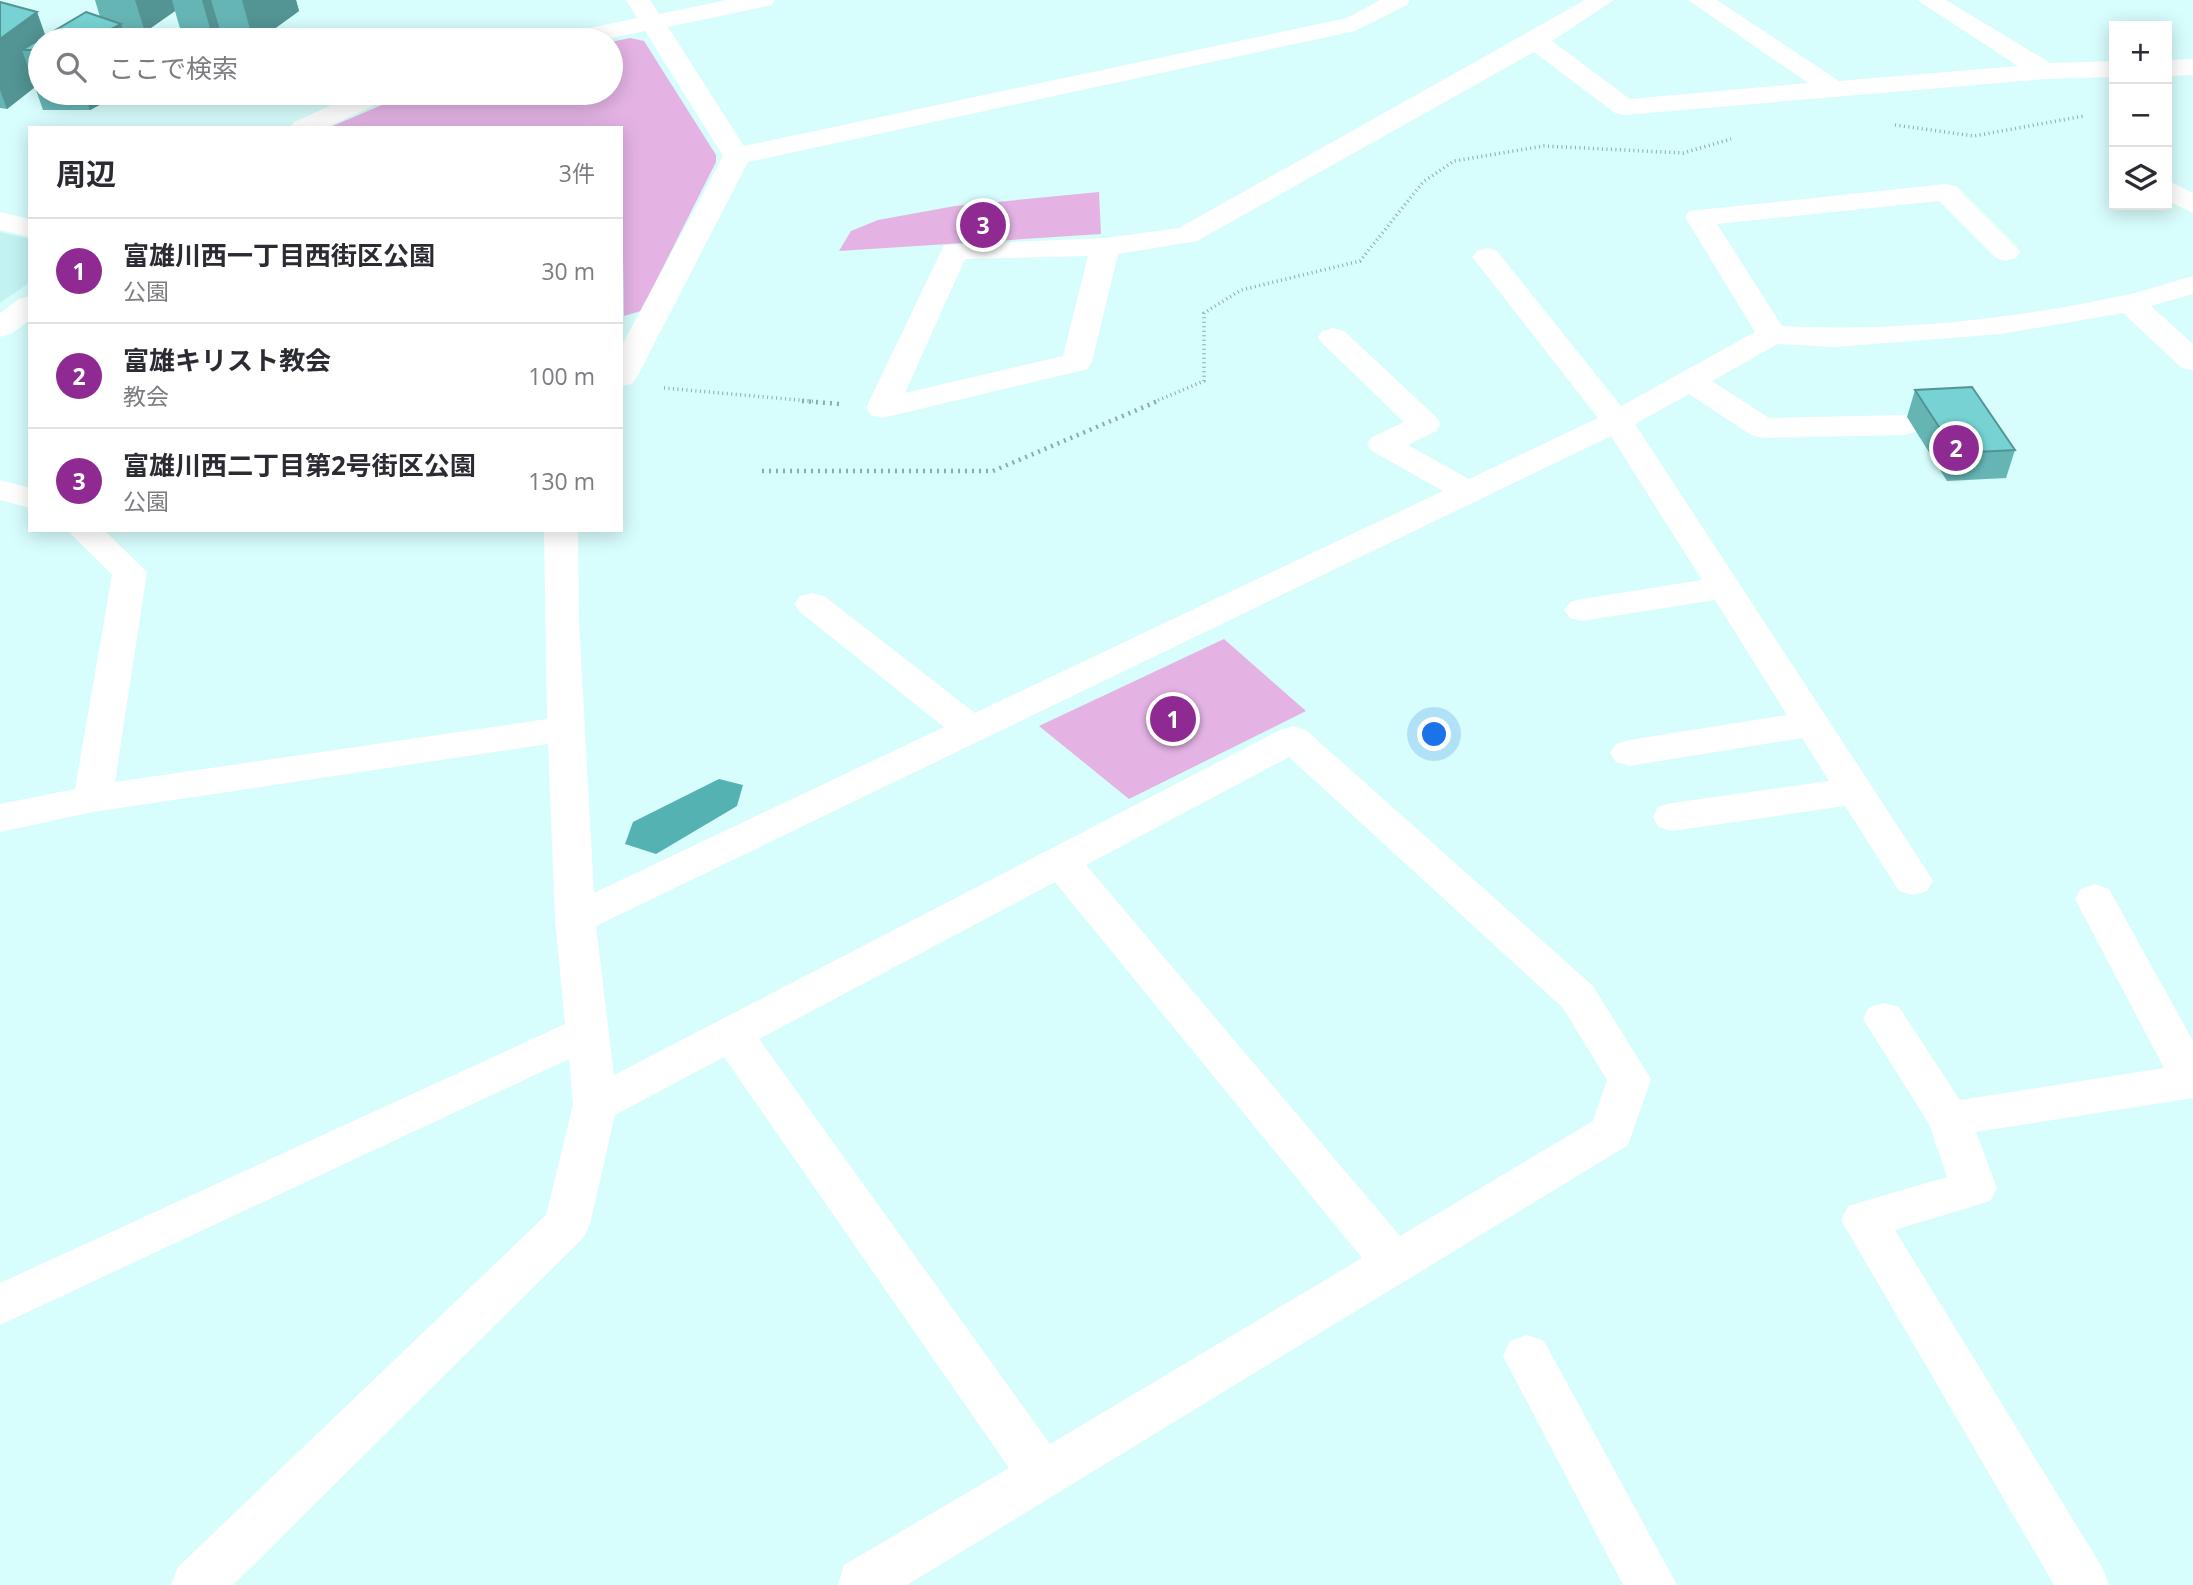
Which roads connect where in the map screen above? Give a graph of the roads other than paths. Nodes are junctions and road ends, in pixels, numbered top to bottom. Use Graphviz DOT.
graph roads {
  1 [pos="762,0"];
  2 [pos="1398,0"];
  3 [pos="1602,0"];
  4 [pos="1700,0"];
  5 [pos="1929,0"];
  6 [pos="645,11"];
  7 [pos="599,28"];
  8 [pos="1535,41"];
  9 [pos="2193,67"];
  10 [pos="2172,68"];
  11 [pos="2109,69"];
  12 [pos="2046,71"];
  13 [pos="1832,89"];
  14 [pos="344,105"];
  15 [pos="307,126"];
  16 [pos="737,156"];
  17 [pos="2172,191"];
  18 [pos="2193,205"];
  19 [pos="0,221"];
  20 [pos="28,228"];
  21 [pos="1105,247"];
  22 [pos="2006,252"];
  23 [pos="1487,257"];
  24 [pos="2193,285"];
  25 [pos="2130,303"];
  26 [pos="28,307"];
  27 [pos="0,328"];
  28 [pos="633,331"];
  29 [pos="1772,335"];
  30 [pos="1333,337"];
  31 [pos="2193,361"];
  32 [pos="623,369"];
  33 [pos="1690,380"];
  34 [pos="1617,421"];
  35 [pos="1904,425"];
  36 [pos="0,490"];
  37 [pos="1468,492"];
  38 [pos="28,497"];
  39 [pos="86,532"];
  40 [pos="561,532"];
  41 [pos="1724,588"];
  42 [pos="812,604"];
  43 [pos="1582,610"];
  44 [pos="1812,724"];
  45 [pos="566,729"];
  46 [pos="971,729"];
  47 [pos="1629,753"];
  48 [pos="1855,791"];
  49 [pos="93,799"];
  50 [pos="1672,817"];
  51 [pos="0,818"];
  52 [pos="1060,861"];
  53 [pos="1913,881"];
  54 [pos="2095,899"];
  55 [pos="575,919"];
  56 [pos="1884,1019"];
  57 [pos="587,1032"];
  58 [pos="731,1033"];
  59 [pos="2193,1081"];
  60 [pos="594,1105"];
  61 [pos="1949,1119"];
  62 [pos="1394,1263"];
  63 [pos="0,1306"];
  64 [pos="1527,1356"];
  65 [pos="1043,1475"];
  66 [pos="863,1583"];
  67 [pos="197,1585"];
  68 [pos="1651,1585"];
  69 [pos="2083,1585"];
  1 -- 6 [label="street"];
  2 -- 16 [label="street"];
  3 -- 8 [label="street"];
  4 -- 13 [label="street"];
  5 -- 12 [label="street"];
  6 -- 7 [label="street"];
  6 -- 16 [label="street"];
  8 -- 13 [label="street"];
  8 -- 21 [label="street"];
  9 -- 10 [label="street"];
  11 -- 12 [label="street"];
  12 -- 13 [label="street"];
  14 -- 15 [label="street"];
  16 -- 28 [label="street"];
  17 -- 18 [label="street"];
  19 -- 20 [label="street"];
  21 -- 21 [label="street"];
  22 -- 29 [label="street"];
  23 -- 34 [label="street"];
  24 -- 25 [label="street"];
  25 -- 29 [label="street"];
  25 -- 31 [label="street"];
  26 -- 27 [label="street"];
  28 -- 32 [label="street"];
  29 -- 33 [label="street"];
  30 -- 37 [label="street"];
  33 -- 34 [label="street"];
  33 -- 35 [label="street"];
  34 -- 37 [label="street"];
  34 -- 41 [label="street"];
  36 -- 38 [label="street"];
  37 -- 46 [label="street"];
  39 -- 49 [label="street"];
  40 -- 45 [label="street"];
  41 -- 43 [label="street"];
  41 -- 44 [label="street"];
  42 -- 46 [label="street"];
  44 -- 47 [label="street"];
  44 -- 48 [label="street"];
  45 -- 49 [label="street"];
  45 -- 55 [label="street"];
  46 -- 55 [label="street"];
  48 -- 50 [label="street"];
  48 -- 53 [label="street"];
  49 -- 51 [label="street"];
  52 -- 58 [label="street"];
  52 -- 62 [label="street"];
  52 -- 62 [label="street"];
  54 -- 59 [label="street"];
  55 -- 57 [label="street"];
  56 -- 61 [label="street"];
  57 -- 60 [label="street"];
  57 -- 63 [label="street"];
  58 -- 60 [label="street"];
  58 -- 65 [label="street"];
  59 -- 61 [label="street"];
  60 -- 67 [label="street"];
  61 -- 69 [label="street"];
  62 -- 65 [label="street"];
  64 -- 68 [label="street"];
  65 -- 66 [label="street"];
}
